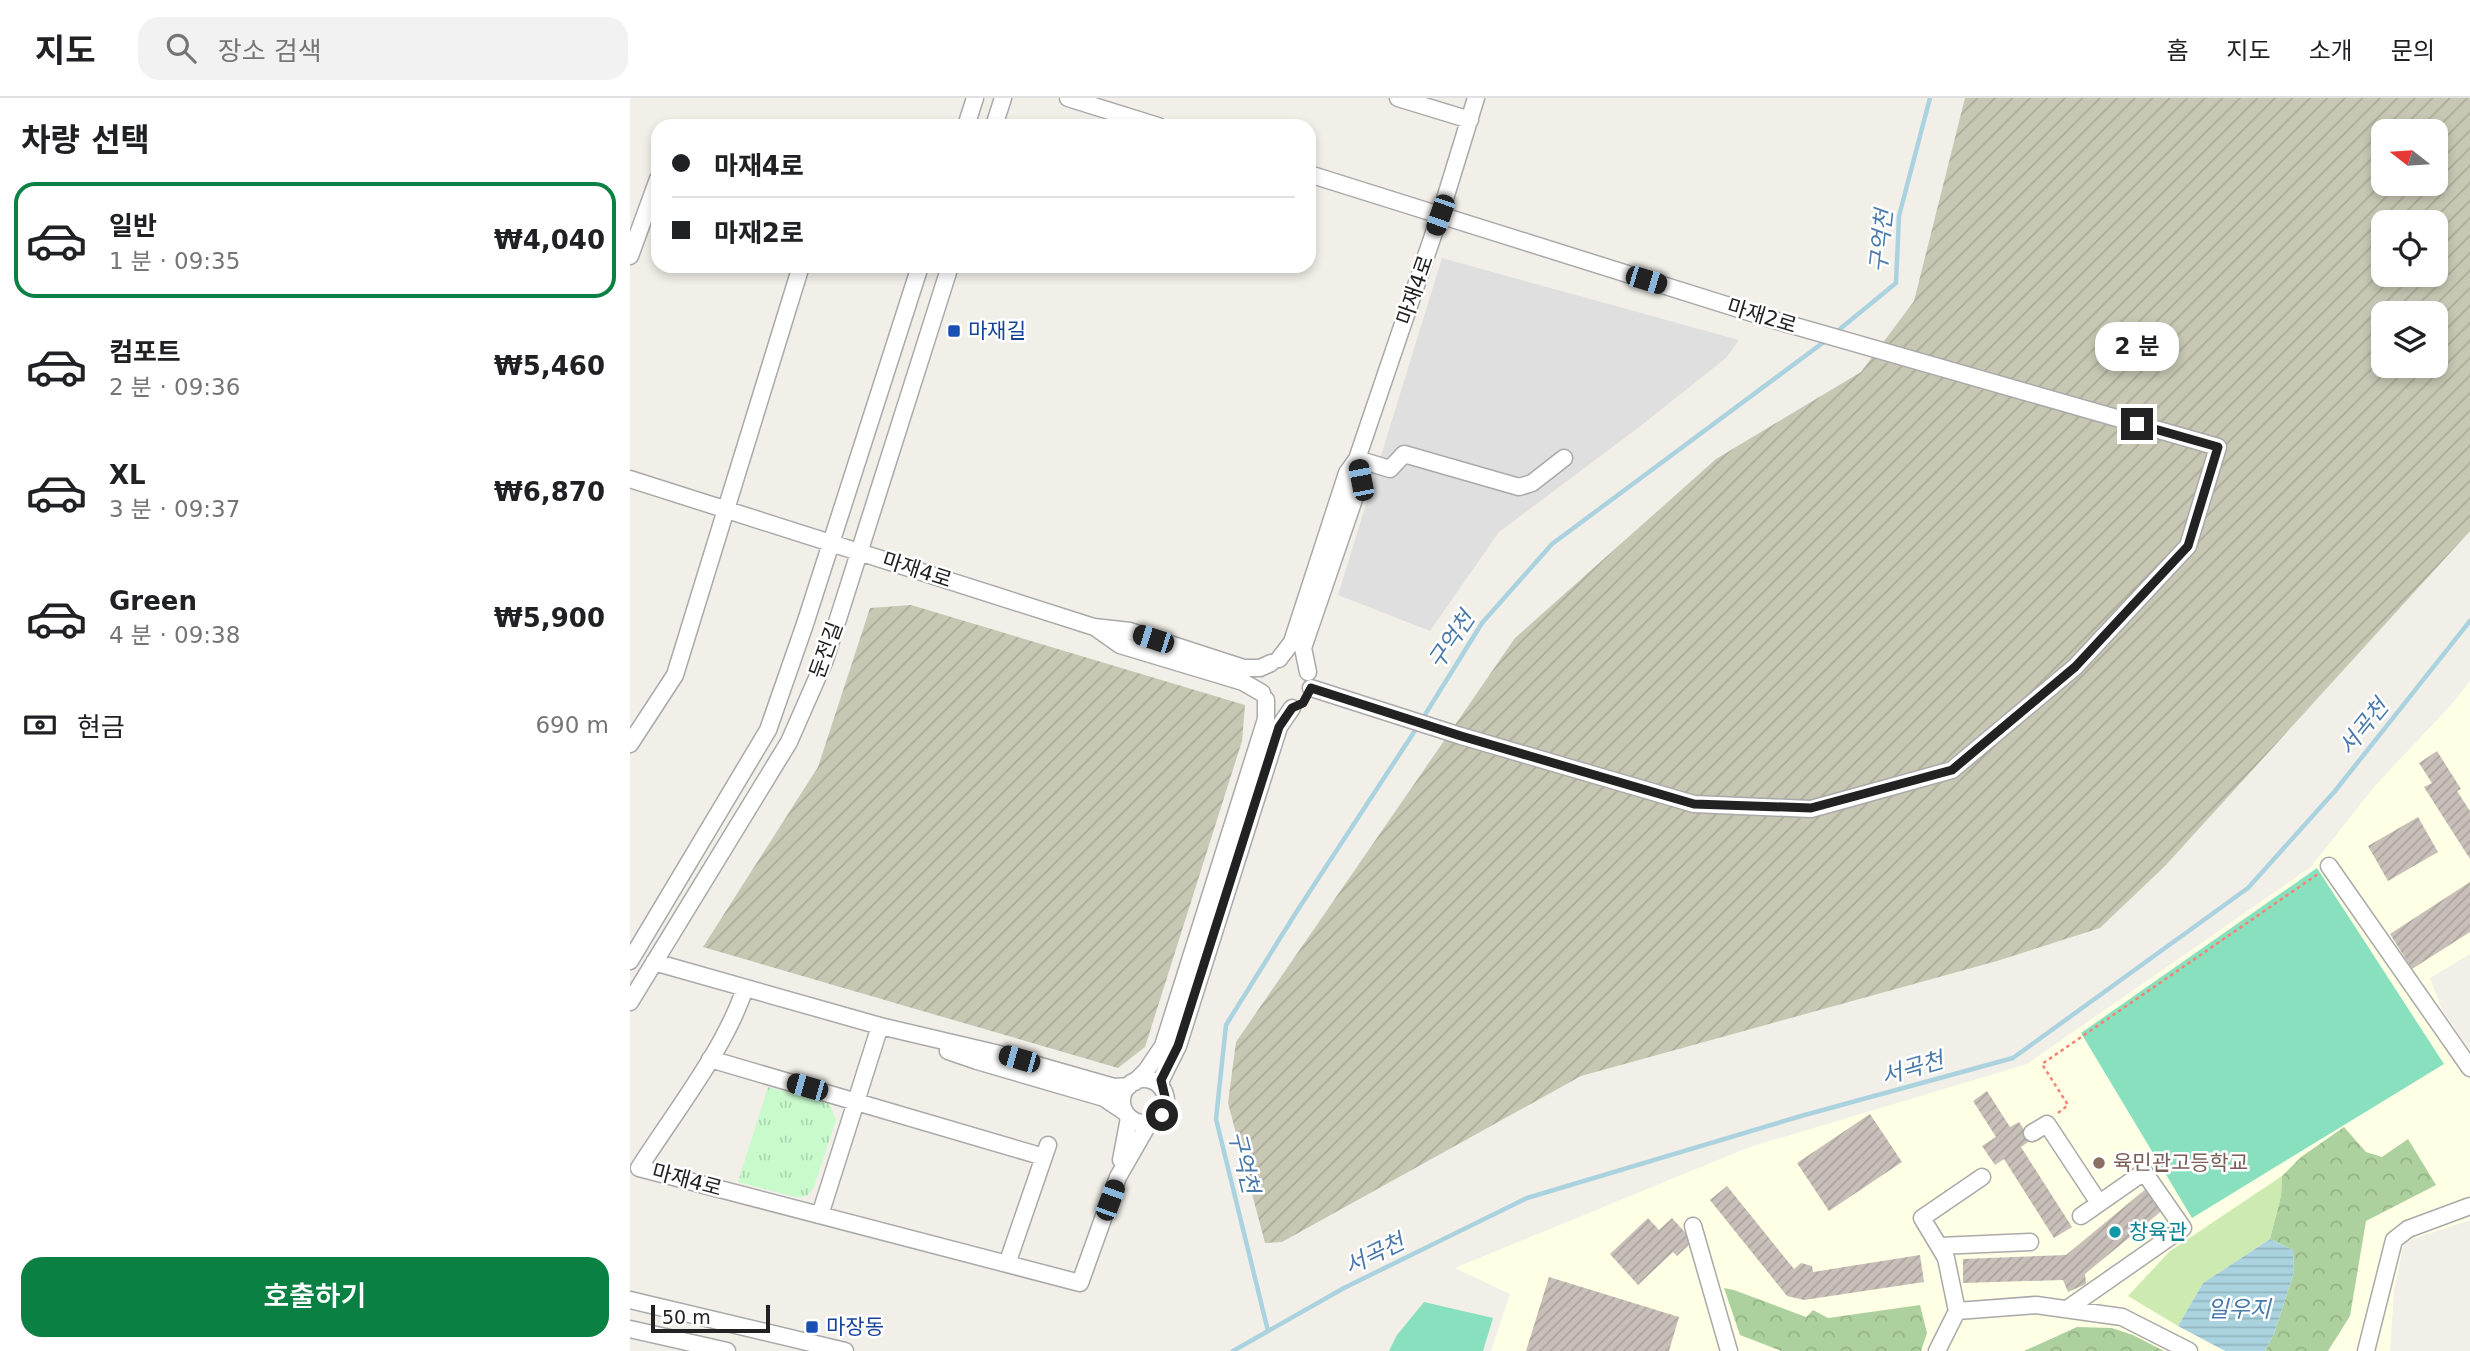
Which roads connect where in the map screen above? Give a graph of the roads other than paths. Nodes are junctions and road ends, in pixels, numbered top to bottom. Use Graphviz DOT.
graph roads {
  1 [pos="975,98"];
  2 [pos="1003,98"];
  3 [pos="1398,98"];
  4 [pos="1476,98"];
  5 [pos="1075,99"];
  6 [pos="968,119"];
  7 [pos="997,119"];
  8 [pos="1136,119"];
  9 [pos="1470,120"];
  10 [pos="1316,176"];
  11 [pos="651,198"];
  12 [pos="1440,215"];
  13 [pos="630,256"];
  14 [pos="799,273"];
  15 [pos="918,273"];
  16 [pos="948,273"];
  17 [pos="1563,458"];
  18 [pos="1357,459"];
  19 [pos="630,479"];
  20 [pos="727,510"];
  21 [pos="830,544"];
  22 [pos="859,552"];
  23 [pos="1094,627"];
  24 [pos="1275,661"];
  25 [pos="1308,672"];
  26 [pos="1311,688"];
  27 [pos="1264,697"];
  28 [pos="1292,708"];
  29 [pos="630,744"];
  30 [pos="2329,866"];
  31 [pos="631,956"];
  32 [pos="654,962"];
  33 [pos="745,988"];
  34 [pos="630,1002"];
  35 [pos="880,1026"];
  36 [pos="710,1059"];
  37 [pos="2470,1068"];
  38 [pos="1132,1084"];
  39 [pos="1161,1087"];
  40 [pos="856,1102"];
  41 [pos="1127,1115"];
  42 [pos="1149,1123"];
  43 [pos="2032,1133"];
  44 [pos="1118,1177"];
  45 [pos="1982,1177"];
  46 [pos="2099,1203"];
  47 [pos="2468,1207"];
  48 [pos="820,1215"];
  49 [pos="2081,1216"];
  50 [pos="2470,1224"];
  51 [pos="1693,1226"];
  52 [pos="2030,1242"];
  53 [pos="1939,1246"];
  54 [pos="1007,1264"];
  55 [pos="630,1300"];
  56 [pos="2067,1309"];
  57 [pos="1957,1311"];
  58 [pos="630,1329"];
  59 [pos="727,1351"];
  60 [pos="845,1351"];
  61 [pos="1729,1351"];
  62 [pos="1937,1351"];
  63 [pos="2189,1351"];
  64 [pos="2366,1351"];
  1 -- 6 [label="street"];
  2 -- 7 [label="street"];
  3 -- 9 [label="street"];
  4 -- 9 [label="street, 마재4로"];
  5 -- 8 [label="street"];
  9 -- 12 [label="street, 마재4로"];
  10 -- 12 [label="street, 마재2로"];
  11 -- 13 [label="street"];
  12 -- 18 [label="street, 마재4로"];
  12 -- 26 [label="street, 마재2로"];
  14 -- 20 [label="street"];
  15 -- 21 [label="street, 둔전길"];
  16 -- 22 [label="street, 둔전길"];
  17 -- 18 [label="street"];
  18 -- 24 [label="street, 마재4로"];
  18 -- 25 [label="street, 마재4로"];
  19 -- 20 [label="street, 마재4로"];
  20 -- 21 [label="street, 마재4로"];
  20 -- 29 [label="street"];
  21 -- 22 [label="street, 마재4로"];
  21 -- 31 [label="street, 둔전길"];
  22 -- 23 [label="street, 마재4로"];
  22 -- 32 [label="street, 둔전길"];
  23 -- 24 [label="street, 마재4로"];
  23 -- 27 [label="street, 마재4로"];
  24 -- 25 [label="street"];
  24 -- 27 [label="street"];
  25 -- 26 [label="street"];
  26 -- 28 [label="street"];
  27 -- 28 [label="street"];
  27 -- 38 [label="street"];
  28 -- 39 [label="street"];
  30 -- 37 [label="street"];
  32 -- 33 [label="street"];
  32 -- 34 [label="street, 둔전길"];
  33 -- 35 [label="street"];
  33 -- 36 [label="street, 마재4로"];
  35 -- 38 [label="street"];
  35 -- 40 [label="street"];
  35 -- 41 [label="street"];
  36 -- 40 [label="street"];
  36 -- 48 [label="street, 마재4로"];
  38 -- 39 [label="street"];
  38 -- 41 [label="street"];
  39 -- 42 [label="street"];
  40 -- 48 [label="street"];
  40 -- 54 [label="street"];
  41 -- 42 [label="street"];
  41 -- 44 [label="street, 마재4로"];
  42 -- 44 [label="street, 마재4로"];
  43 -- 46 [label="street"];
  44 -- 54 [label="street, 마재4로"];
  45 -- 53 [label="street"];
  46 -- 49 [label="street"];
  46 -- 56 [label="street"];
  47 -- 50 [label="street"];
  47 -- 64 [label="street"];
  48 -- 54 [label="street, 마재4로"];
  51 -- 61 [label="street"];
  52 -- 53 [label="street"];
  53 -- 57 [label="street"];
  55 -- 60 [label="street"];
  56 -- 57 [label="street"];
  56 -- 63 [label="street"];
  57 -- 62 [label="street"];
  58 -- 59 [label="street"];
}
